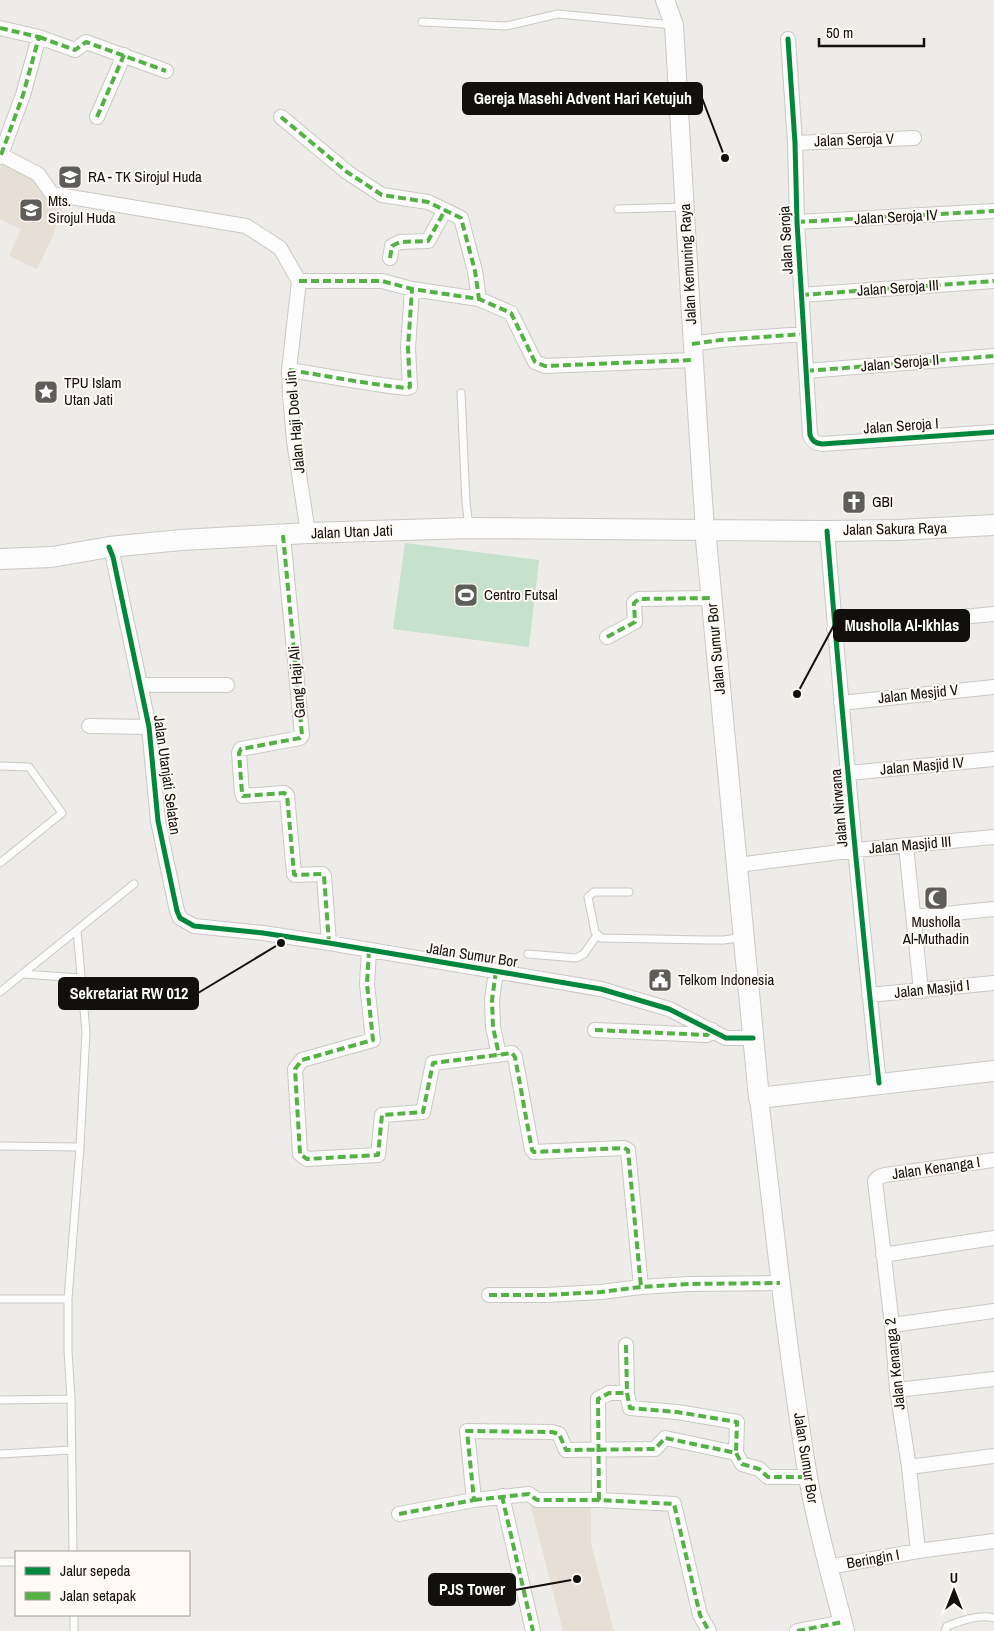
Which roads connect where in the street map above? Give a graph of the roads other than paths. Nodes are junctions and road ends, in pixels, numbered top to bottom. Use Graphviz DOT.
graph roads {
  1 [pos="665,0"];
  2 [pos="422,22"];
  3 [pos="674,25"];
  4 [pos="0,28"];
  5 [pos="39,37"];
  6 [pos="788,39"];
  7 [pos="124,55"];
  8 [pos="166,72"];
  9 [pos="97,117"];
  10 [pos="282,117"];
  11 [pos="914,138"];
  12 [pos="795,143"];
  13 [pos="1,156"];
  14 [pos="685,207"];
  15 [pos="445,210"];
  16 [pos="618,210"];
  17 [pos="994,211"];
  18 [pos="797,222"];
  19 [pos="390,258"];
  20 [pos="299,281"];
  21 [pos="994,281"];
  22 [pos="412,289"];
  23 [pos="802,295"];
  24 [pos="479,299"];
  25 [pos="804,334"];
  26 [pos="687,355"];
  27 [pos="994,356"];
  28 [pos="289,370"];
  29 [pos="806,371"];
  30 [pos="461,393"];
  31 [pos="994,432"];
  32 [pos="812,440"];
  33 [pos="994,525"];
  34 [pos="469,528"];
  35 [pos="696,529"];
  36 [pos="735,530"];
  37 [pos="827,531"];
  38 [pos="308,534"];
  39 [pos="283,535"];
  40 [pos="109,547"];
  41 [pos="0,559"];
  42 [pos="708,561"];
  43 [pos="711,598"];
  44 [pos="994,614"];
  45 [pos="834,629"];
  46 [pos="607,637"];
  47 [pos="140,685"];
  48 [pos="227,685"];
  49 [pos="994,686"];
  50 [pos="841,703"];
  51 [pos="89,726"];
  52 [pos="149,727"];
  53 [pos="994,759"];
  54 [pos="0,766"];
  55 [pos="849,773"];
  56 [pos="994,837"];
  57 [pos="906,846"];
  58 [pos="856,850"];
  59 [pos="0,863"];
  60 [pos="737,865"];
  61 [pos="134,884"];
  62 [pos="629,892"];
  63 [pos="994,910"];
  64 [pos="914,917"];
  65 [pos="180,918"];
  66 [pos="77,930"];
  67 [pos="597,935"];
  68 [pos="734,939"];
  69 [pos="329,943"];
  70 [pos="369,950"];
  71 [pos="528,954"];
  72 [pos="496,971"];
  73 [pos="22,974"];
  74 [pos="81,978"];
  75 [pos="994,983"];
  76 [pos="921,990"];
  77 [pos="0,992"];
  78 [pos="869,995"];
  79 [pos="596,1030"];
  80 [pos="712,1030"];
  81 [pos="747,1039"];
  82 [pos="499,1055"];
  83 [pos="994,1071"];
  84 [pos="879,1083"];
  85 [pos="759,1098"];
  86 [pos="0,1146"];
  87 [pos="80,1147"];
  88 [pos="994,1160"];
  89 [pos="879,1178"];
  90 [pos="994,1238"];
  91 [pos="883,1255"];
  92 [pos="777,1283"];
  93 [pos="641,1286"];
  94 [pos="489,1295"];
  95 [pos="0,1299"];
  96 [pos="68,1299"];
  97 [pos="994,1311"];
  98 [pos="892,1326"];
  99 [pos="626,1345"];
  100 [pos="994,1379"];
  101 [pos="897,1390"];
  102 [pos="627,1393"];
  103 [pos="71,1399"];
  104 [pos="0,1400"];
  105 [pos="72,1450"];
  106 [pos="599,1451"];
  107 [pos="0,1454"];
  108 [pos="736,1454"];
  109 [pos="994,1456"];
  110 [pos="908,1467"];
  111 [pos="804,1478"];
  112 [pos="502,1496"];
  113 [pos="474,1500"];
  114 [pos="599,1500"];
  115 [pos="399,1514"];
  116 [pos="994,1540"];
  117 [pos="73,1551"];
  118 [pos="918,1551"];
  119 [pos="0,1562"];
  120 [pos="15,1562"];
  121 [pos="828,1567"];
  122 [pos="74,1616"];
  123 [pos="994,1618"];
  124 [pos="844,1627"];
  125 [pos="74,1631"];
  126 [pos="533,1631"];
  127 [pos="709,1631"];
  128 [pos="797,1631"];
  129 [pos="946,1631"];
  1 -- 3 [label="street, Jalan Kemuning Raya"];
  2 -- 3 [label="lane"];
  3 -- 14 [label="street, Jalan Kemuning Raya"];
  4 -- 5 [label="street"];
  5 -- 7 [label="street"];
  5 -- 13 [label="street"];
  6 -- 12 [label="street, Jalan Seroja"];
  7 -- 8 [label="street"];
  7 -- 9 [label="street"];
  10 -- 15 [label="street"];
  11 -- 12 [label="street, Jalan Seroja V"];
  12 -- 18 [label="street, Jalan Seroja"];
  13 -- 20 [label="street"];
  14 -- 16 [label="lane"];
  14 -- 26 [label="street, Jalan Kemuning Raya"];
  15 -- 19 [label="street"];
  15 -- 24 [label="street"];
  17 -- 18 [label="street, Jalan Seroja IV"];
  18 -- 23 [label="street, Jalan Seroja"];
  20 -- 22 [label="street"];
  20 -- 28 [label="street, Jalan Haji Doel Jin"];
  21 -- 23 [label="street, Jalan Seroja III"];
  22 -- 24 [label="street"];
  22 -- 28 [label="street"];
  23 -- 25 [label="street, Jalan Seroja"];
  24 -- 26 [label="street"];
  25 -- 26 [label="street"];
  25 -- 29 [label="street, Jalan Seroja"];
  26 -- 35 [label="street, Jalan Kemuning Raya"];
  27 -- 29 [label="street, Jalan Seroja II"];
  28 -- 38 [label="street, Jalan Haji Doel Jin"];
  29 -- 32 [label="street, Jalan Seroja"];
  30 -- 34 [label="lane"];
  31 -- 32 [label="street, Jalan Seroja I"];
  33 -- 37 [label="main road, Jalan Sakura Raya"];
  34 -- 35 [label="main road, Jalan Utan Jati"];
  34 -- 38 [label="main road, Jalan Utan Jati"];
  35 -- 36 [label="main road, Jalan Sakura Raya"];
  35 -- 42 [label="main road, Jalan Sumur Bor"];
  36 -- 37 [label="main road, Jalan Sakura Raya"];
  36 -- 42 [label="main road"];
  37 -- 45 [label="street, Jalan Nirwana"];
  38 -- 39 [label="main road, Jalan Utan Jati"];
  39 -- 40 [label="main road, Jalan Utan Jati"];
  39 -- 69 [label="street, Gang Haji Ali"];
  40 -- 41 [label="main road, Jalan Utan Jati"];
  40 -- 47 [label="street, Jalan Utanjati Selatan"];
  42 -- 43 [label="main road, Jalan Sumur Bor"];
  43 -- 46 [label="street"];
  43 -- 60 [label="main road, Jalan Sumur Bor"];
  44 -- 45 [label="street"];
  45 -- 50 [label="street, Jalan Nirwana"];
  47 -- 48 [label="street"];
  47 -- 52 [label="street, Jalan Utanjati Selatan"];
  49 -- 50 [label="street, Jalan Mesjid V"];
  50 -- 55 [label="street, Jalan Nirwana"];
  51 -- 52 [label="street"];
  52 -- 65 [label="street, Jalan Utanjati Selatan"];
  53 -- 55 [label="street, Jalan Masjid IV"];
  54 -- 59 [label="lane"];
  55 -- 58 [label="street, Jalan Nirwana"];
  56 -- 57 [label="street, Jalan Masjid III"];
  57 -- 58 [label="street, Jalan Masjid III"];
  57 -- 64 [label="street"];
  58 -- 60 [label="street, Jalan Masjid III"];
  58 -- 78 [label="street, Jalan Nirwana"];
  60 -- 68 [label="main road, Jalan Sumur Bor"];
  61 -- 66 [label="lane"];
  62 -- 67 [label="lane"];
  63 -- 64 [label="street"];
  64 -- 76 [label="street"];
  65 -- 69 [label="street, Jalan Sumur Bor"];
  66 -- 73 [label="lane"];
  66 -- 74 [label="lane"];
  67 -- 68 [label="lane"];
  67 -- 71 [label="lane"];
  68 -- 81 [label="main road, Jalan Sumur Bor"];
  69 -- 70 [label="street, Jalan Sumur Bor"];
  70 -- 72 [label="street, Jalan Sumur Bor"];
  70 -- 82 [label="street"];
  72 -- 80 [label="street, Jalan Sumur Bor"];
  72 -- 82 [label="street"];
  73 -- 74 [label="lane"];
  73 -- 77 [label="lane"];
  74 -- 87 [label="lane"];
  75 -- 76 [label="street, Jalan Masjid I"];
  76 -- 78 [label="street, Jalan Masjid I"];
  78 -- 84 [label="street, Jalan Nirwana"];
  79 -- 80 [label="street"];
  80 -- 81 [label="street, Jalan Sumur Bor"];
  81 -- 85 [label="main road, Jalan Sumur Bor"];
  82 -- 93 [label="street"];
  83 -- 84 [label="main road"];
  84 -- 85 [label="main road"];
  85 -- 92 [label="street, Jalan Sumur Bor"];
  86 -- 87 [label="lane"];
  87 -- 96 [label="lane"];
  88 -- 89 [label="street, Jalan Kenanga I"];
  89 -- 91 [label="street, Jalan Kenanga 2"];
  90 -- 91 [label="street"];
  91 -- 98 [label="street, Jalan Kenanga 2"];
  92 -- 93 [label="street"];
  92 -- 111 [label="street, Jalan Sumur Bor"];
  93 -- 94 [label="street"];
  95 -- 96 [label="lane"];
  96 -- 103 [label="lane"];
  97 -- 98 [label="street"];
  98 -- 101 [label="street, Jalan Kenanga 2"];
  99 -- 102 [label="street"];
  100 -- 101 [label="street"];
  101 -- 110 [label="street, Jalan Kenanga 2"];
  102 -- 106 [label="street"];
  102 -- 108 [label="street"];
  103 -- 104 [label="lane"];
  103 -- 105 [label="lane"];
  105 -- 107 [label="lane"];
  105 -- 117 [label="lane"];
  106 -- 108 [label="street"];
  106 -- 113 [label="street"];
  106 -- 114 [label="street"];
  108 -- 111 [label="street"];
  109 -- 110 [label="street"];
  110 -- 118 [label="street, Jalan Kenanga 2"];
  111 -- 121 [label="street, Jalan Sumur Bor"];
  112 -- 113 [label="street"];
  112 -- 114 [label="street"];
  112 -- 126 [label="street"];
  113 -- 115 [label="street"];
  114 -- 127 [label="street"];
  116 -- 118 [label="street, Beringin I"];
  118 -- 121 [label="street, Beringin I"];
  119 -- 120 [label="lane"];
  121 -- 124 [label="street, Jalan Sumur Bor"];
  122 -- 125 [label="lane"];
  123 -- 129 [label="lane"];
  124 -- 128 [label="street"];
}
